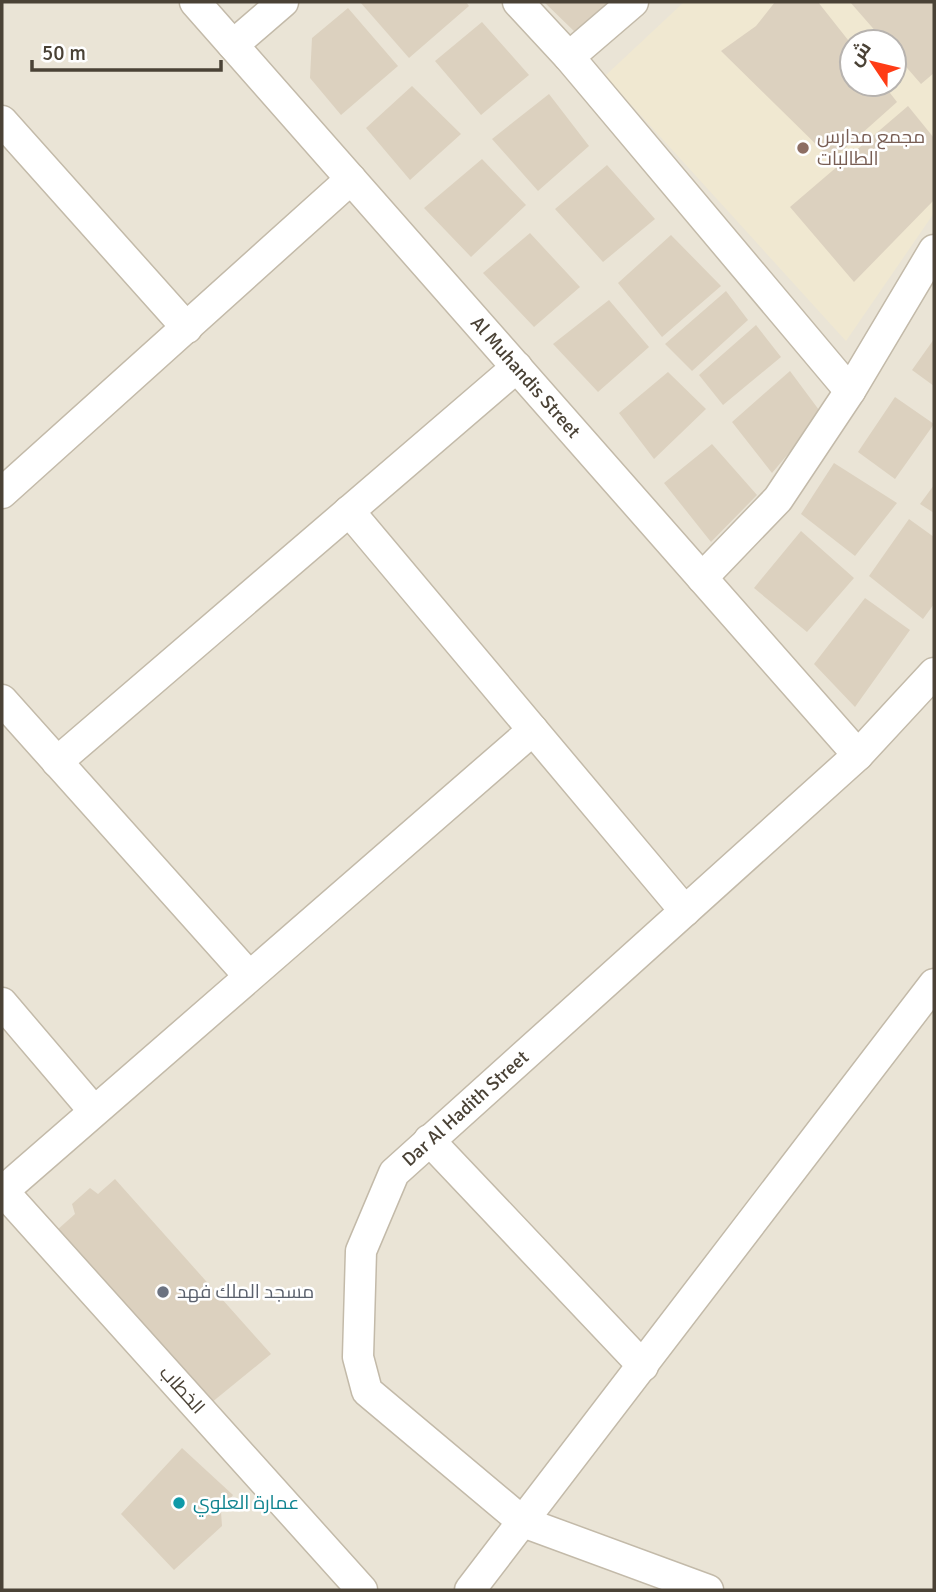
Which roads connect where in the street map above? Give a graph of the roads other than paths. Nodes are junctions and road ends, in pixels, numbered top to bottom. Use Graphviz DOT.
graph roads {
  1 [pos="195,2"];
  2 [pos="283,2"];
  3 [pos="518,2"];
  4 [pos="633,2"];
  5 [pos="233,45"];
  6 [pos="569,57"];
  7 [pos="2,121"];
  8 [pos="351,179"];
  9 [pos="934,250"];
  10 [pos="187,328"];
  11 [pos="517,367"];
  12 [pos="850,391"];
  13 [pos="4,486"];
  14 [pos="349,511"];
  15 [pos="702,578"];
  16 [pos="934,673"];
  17 [pos="2,700"];
  18 [pos="533,730"];
  19 [pos="858,755"];
  20 [pos="57,762"];
  21 [pos="685,911"];
  22 [pos="249,976"];
  23 [pos="934,984"];
  24 [pos="2,1003"];
  25 [pos="94,1111"];
  26 [pos="429,1140"];
  27 [pos="3,1191"];
  28 [pos="643,1366"];
  29 [pos="523,1522"];
  30 [pos="362,1590"];
  31 [pos="470,1590"];
  32 [pos="708,1590"];
  1 -- 5 [label="street, Al Muhandis Street"];
  2 -- 5 [label="street"];
  3 -- 6 [label="street"];
  4 -- 6 [label="street"];
  5 -- 8 [label="street, Al Muhandis Street"];
  6 -- 12 [label="street"];
  7 -- 10 [label="street"];
  8 -- 10 [label="street"];
  8 -- 11 [label="street, Al Muhandis Street"];
  9 -- 12 [label="street"];
  10 -- 13 [label="street"];
  11 -- 14 [label="street"];
  11 -- 15 [label="street, Al Muhandis Street"];
  12 -- 15 [label="street"];
  14 -- 18 [label="street"];
  14 -- 20 [label="street"];
  15 -- 19 [label="street, Al Muhandis Street"];
  16 -- 19 [label="street, Dar Al Hadith Street"];
  17 -- 20 [label="street"];
  18 -- 21 [label="street"];
  18 -- 22 [label="street"];
  19 -- 21 [label="street, Dar Al Hadith Street"];
  20 -- 22 [label="street"];
  21 -- 26 [label="street, Dar Al Hadith Street"];
  22 -- 25 [label="street"];
  23 -- 28 [label="street"];
  24 -- 25 [label="street"];
  25 -- 27 [label="street"];
  26 -- 28 [label="street"];
  26 -- 29 [label="street, Dar Al Hadith Street"];
  27 -- 30 [label="street, الخطاب"];
  28 -- 29 [label="street"];
  29 -- 31 [label="street"];
  29 -- 32 [label="street, Dar Al Hadith Street"];
}
